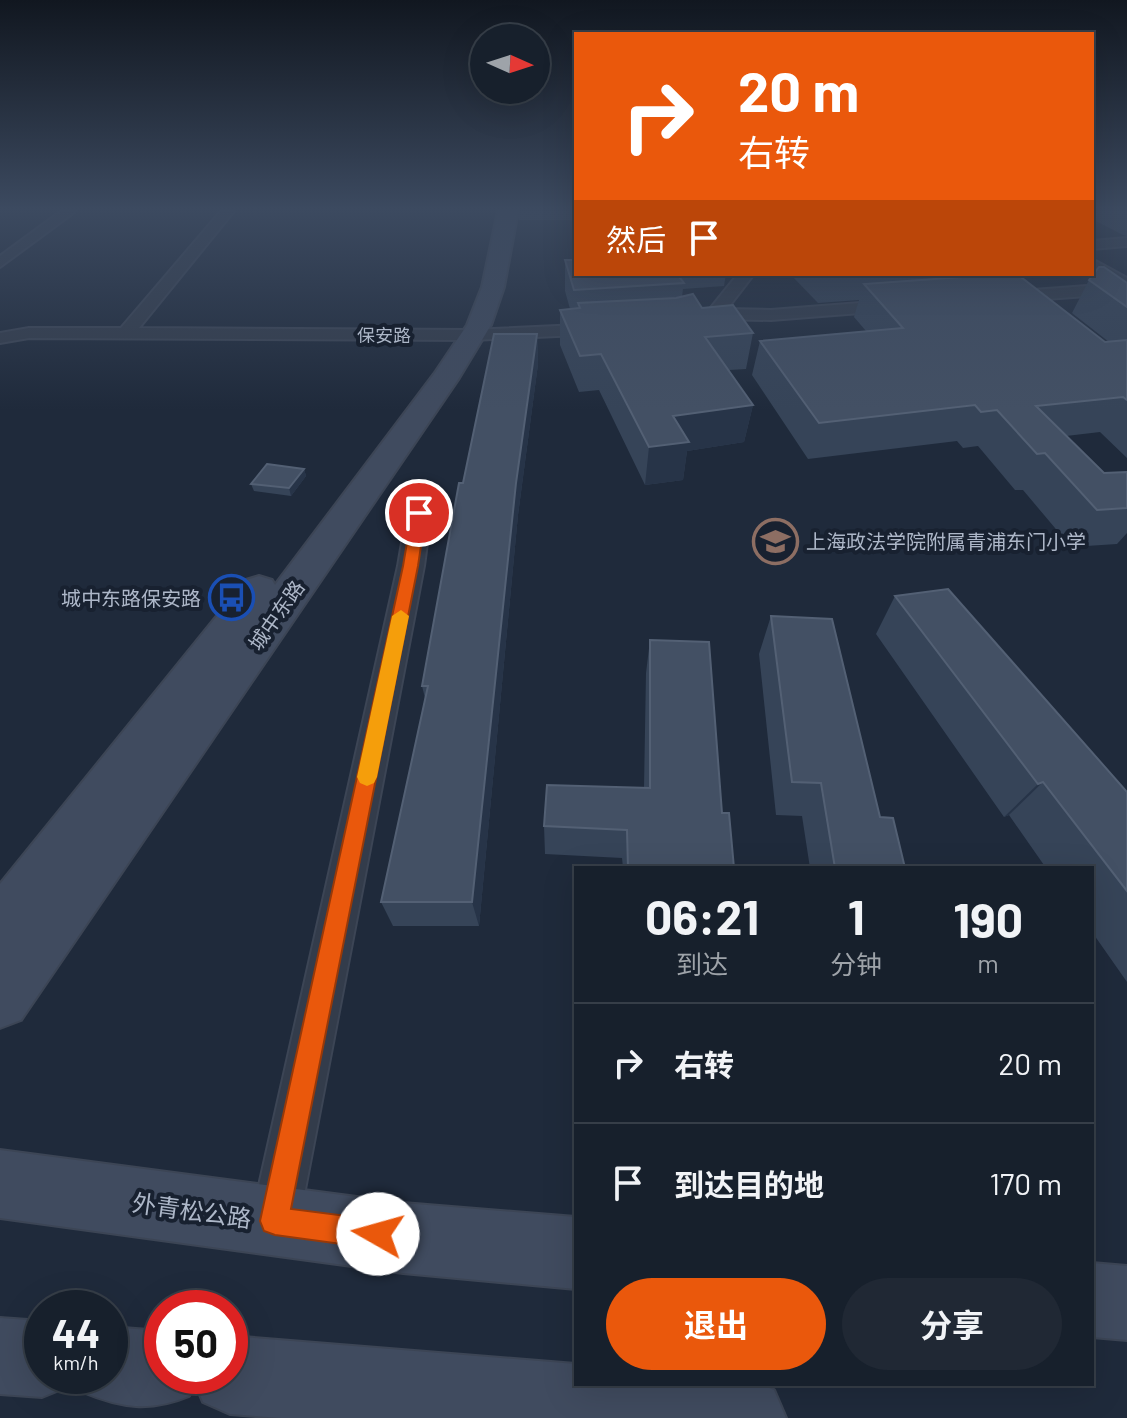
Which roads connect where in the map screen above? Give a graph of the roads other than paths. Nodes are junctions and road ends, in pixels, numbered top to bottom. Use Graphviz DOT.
graph roads {
  1 [pos="173,277"];
  2 [pos="478,277"];
  3 [pos="495,277"];
  4 [pos="744,277"];
  5 [pos="1127,287"];
  6 [pos="988,298"];
  7 [pos="910,304"];
  8 [pos="715,314"];
  9 [pos="672,325"];
  10 [pos="626,328"];
  11 [pos="126,333"];
  12 [pos="463,335"];
  13 [pos="0,338"];
  14 [pos="419,513"];
  15 [pos="0,927"];
  16 [pos="0,999"];
  17 [pos="0,1184"];
  18 [pos="275,1221"];
  19 [pos="574,1253"];
  20 [pos="1094,1300"];
  21 [pos="1127,1303"];
  22 [pos="0,1356"];
  23 [pos="24,1358"];
  24 [pos="248,1376"];
  25 [pos="746,1418"];
  1 -- 11 [label="street"];
  2 -- 12 [label="main road, 城中东路"];
  3 -- 12 [label="main road, 城中东路"];
  4 -- 8 [label="street"];
  5 -- 6 [label="street"];
  7 -- 8 [label="street"];
  8 -- 9 [label="street"];
  10 -- 12 [label="street, 保安路"];
  11 -- 12 [label="street, 保安路"];
  11 -- 13 [label="street, 保安路"];
  12 -- 15 [label="main road, 城中东路"];
  12 -- 16 [label="main road, 城中东路"];
  14 -- 18 [label="street"];
  17 -- 18 [label="main road, 外青松公路"];
  18 -- 19 [label="main road, 外青松公路"];
  20 -- 21 [label="main road"];
  22 -- 23 [label="main road"];
  24 -- 25 [label="main road"];
}
